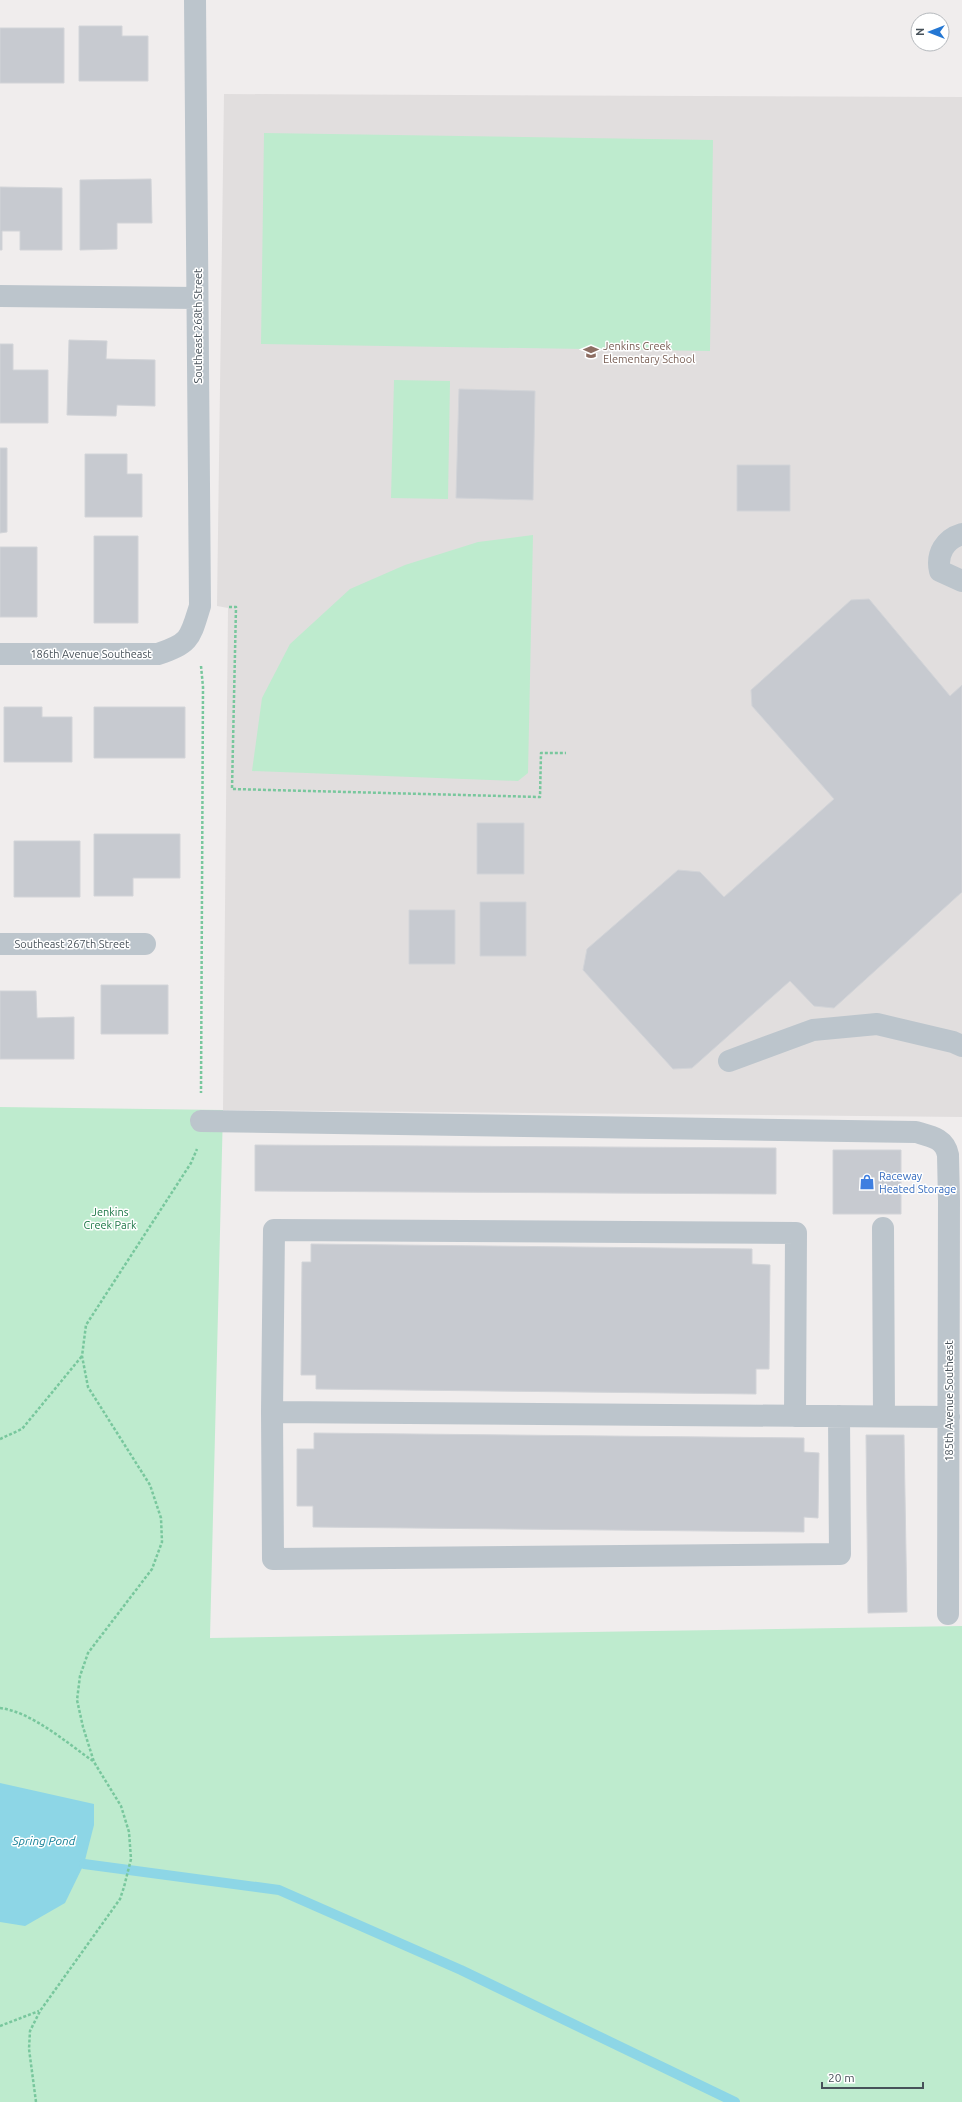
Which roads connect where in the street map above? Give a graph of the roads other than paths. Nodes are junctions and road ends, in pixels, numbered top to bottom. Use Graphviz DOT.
graph roads {
  1 [pos="195,0"];
  2 [pos="0,296"];
  3 [pos="197,298"];
  4 [pos="962,534"];
  5 [pos="962,581"];
  6 [pos="180,646"];
  7 [pos="0,654"];
  8 [pos="0,944"];
  9 [pos="145,944"];
  10 [pos="962,1046"];
  11 [pos="729,1061"];
  12 [pos="201,1121"];
  13 [pos="956,1201"];
  14 [pos="883,1228"];
  15 [pos="272,1412"];
  16 [pos="795,1416"];
  17 [pos="839,1416"];
  18 [pos="884,1416"];
  19 [pos="949,1417"];
  20 [pos="948,1614"];
  1 -- 3 [label="street, Southeast 268th Street"];
  2 -- 3 [label="street"];
  3 -- 6 [label="street, Southeast 268th Street"];
  4 -- 5 [label="street"];
  6 -- 7 [label="street, 186th Avenue Southeast"];
  8 -- 9 [label="street, Southeast 267th Street"];
  10 -- 11 [label="street"];
  12 -- 13 [label="street, 185th Avenue Southeast"];
  13 -- 19 [label="street, 185th Avenue Southeast"];
  14 -- 18 [label="street"];
  15 -- 16 [label="street"];
  15 -- 16 [label="street"];
  15 -- 17 [label="street"];
  16 -- 17 [label="street"];
  17 -- 18 [label="street"];
  18 -- 19 [label="street"];
  19 -- 20 [label="street, 185th Avenue Southeast"];
}
